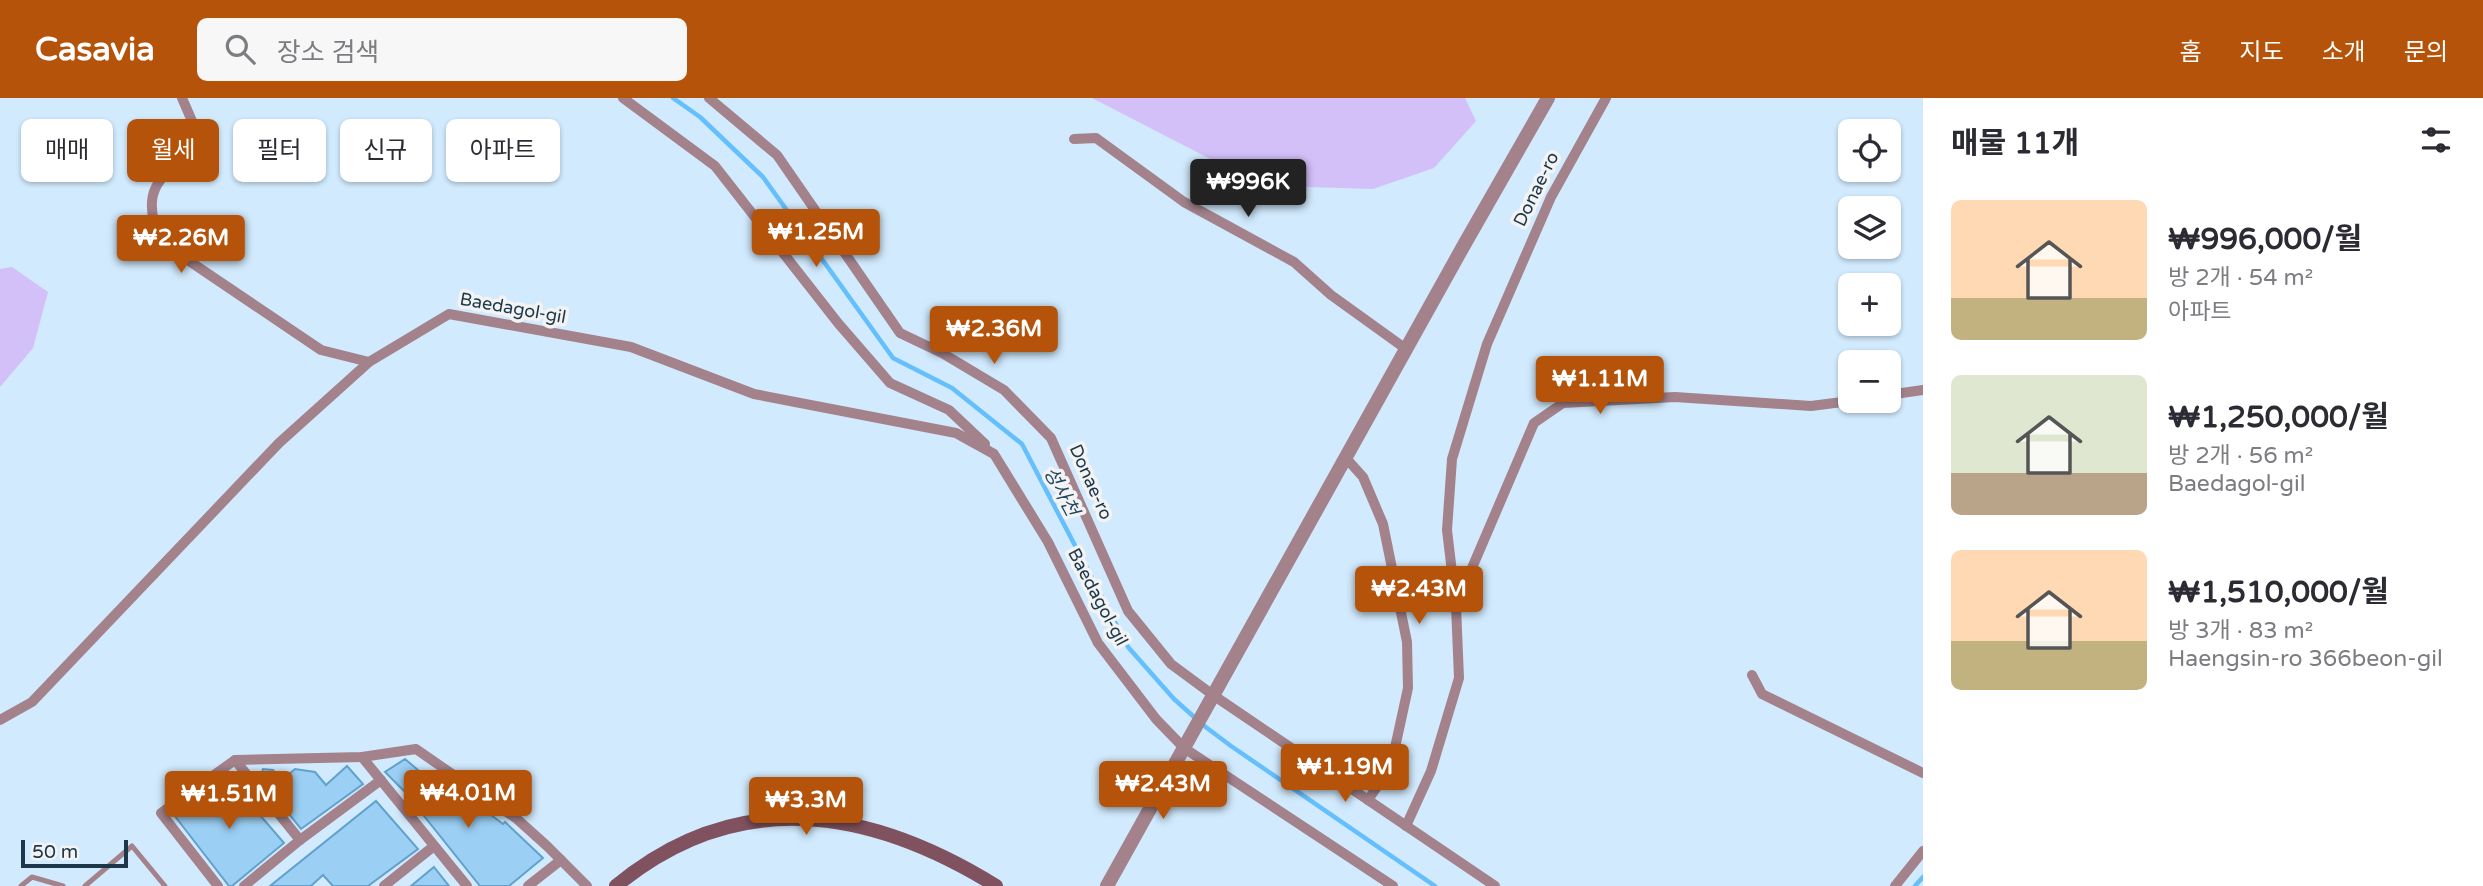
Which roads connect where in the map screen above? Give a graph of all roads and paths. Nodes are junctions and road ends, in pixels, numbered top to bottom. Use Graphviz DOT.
graph roads {
  1 [pos="182,98"];
  2 [pos="623,98"];
  3 [pos="709,98"];
  4 [pos="1548,98"];
  5 [pos="1606,98"];
  6 [pos="1074,139"];
  7 [pos="1406,348"];
  8 [pos="369,362"];
  9 [pos="1923,390"];
  10 [pos="1901,393"];
  11 [pos="1838,403"];
  12 [pos="994,454"];
  13 [pos="1345,457"];
  14 [pos="1456,606"];
  15 [pos="1752,675"];
  16 [pos="1211,699"];
  17 [pos="0,720"];
  18 [pos="1186,744"];
  19 [pos="362,757"];
  20 [pos="235,761"];
  21 [pos="1923,773"];
  22 [pos="381,780"];
  23 [pos="1368,800"];
  24 [pos="1406,826"];
  25 [pos="300,840"];
  26 [pos="434,846"];
  27 [pos="1923,851"];
  28 [pos="561,860"];
  29 [pos="619,885"];
  30 [pos="21,886"];
  31 [pos="63,886"];
  32 [pos="85,886"];
  33 [pos="165,886"];
  34 [pos="218,886"];
  35 [pos="244,886"];
  36 [pos="384,886"];
  37 [pos="467,886"];
  38 [pos="528,886"];
  39 [pos="587,886"];
  40 [pos="996,886"];
  41 [pos="1107,886"];
  42 [pos="1393,886"];
  43 [pos="1495,886"];
  44 [pos="1895,886"];
  1 -- 8 [label="street"];
  2 -- 12 [label="street, Baedagol-gil"];
  3 -- 16 [label="street, Donae-ro"];
  4 -- 7 [label="street, Donae-ro"];
  5 -- 14 [label="street, Donae-ro"];
  6 -- 7 [label="street"];
  7 -- 13 [label="street, Donae-ro"];
  8 -- 12 [label="street, Baedagol-gil"];
  8 -- 17 [label="street, Baedagol-gil"];
  9 -- 10 [label="street"];
  11 -- 14 [label="street"];
  12 -- 18 [label="street, Baedagol-gil"];
  13 -- 16 [label="street, Donae-ro"];
  13 -- 23 [label="street"];
  14 -- 24 [label="street, Donae-ro"];
  15 -- 21 [label="street"];
  16 -- 18 [label="street"];
  16 -- 23 [label="street"];
  18 -- 41 [label="street"];
  18 -- 42 [label="street, Baedagol-gil"];
  19 -- 20 [label="street"];
  19 -- 22 [label="street"];
  19 -- 28 [label="street"];
  20 -- 25 [label="street"];
  20 -- 34 [label="street"];
  22 -- 25 [label="street"];
  22 -- 26 [label="street"];
  23 -- 24 [label="street"];
  24 -- 43 [label="street"];
  25 -- 35 [label="street"];
  26 -- 36 [label="street"];
  26 -- 37 [label="street"];
  27 -- 44 [label="street"];
  28 -- 38 [label="street"];
  28 -- 39 [label="street"];
  29 -- 40 [label="main road"];
  30 -- 31 [label="lane"];
  32 -- 33 [label="lane"];
}
